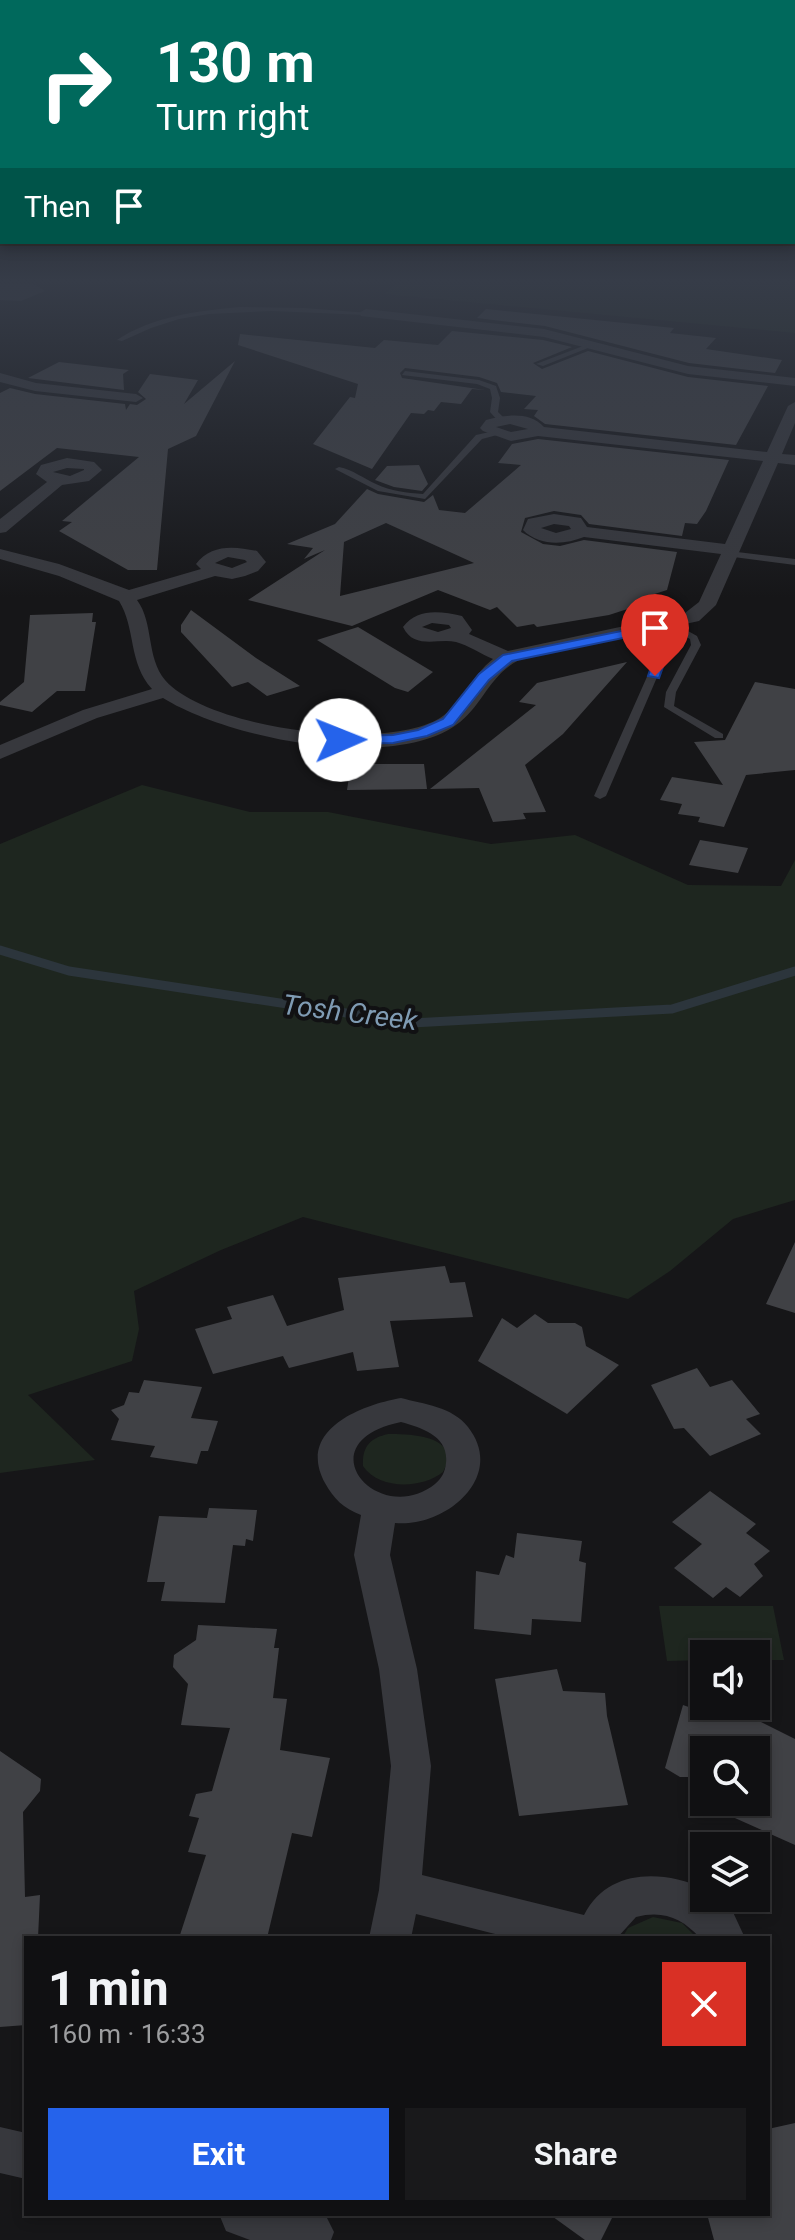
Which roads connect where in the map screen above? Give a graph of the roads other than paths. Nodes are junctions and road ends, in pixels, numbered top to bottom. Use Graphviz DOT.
graph roads {
  1 [pos="49,389"];
  2 [pos="493,389"];
  3 [pos="136,398"];
  4 [pos="795,406"];
  5 [pos="498,427"];
  6 [pos="772,457"];
  7 [pos="795,460"];
  8 [pos="339,469"];
  9 [pos="59,480"];
  10 [pos="0,528"];
  11 [pos="581,531"];
  12 [pos="730,552"];
  13 [pos="0,554"];
  14 [pos="795,562"];
  15 [pos="214,571"];
  16 [pos="126,597"];
  17 [pos="670,624"];
  18 [pos="641,631"];
  19 [pos="456,635"];
  20 [pos="507,658"];
  21 [pos="166,691"];
  22 [pos="719,736"];
  23 [pos="0,753"];
  24 [pos="600,796"];
  25 [pos="380,1507"];
  26 [pos="400,1890"];
  27 [pos="390,1936"];
  28 [pos="586,1936"];
  29 [pos="595,1936"];
  30 [pos="723,1936"];
  31 [pos="0,2150"];
  32 [pos="24,2156"];
  33 [pos="252,2216"];
  34 [pos="311,2229"];
  1 -- 3 [label="street"];
  2 -- 5 [label="lane"];
  4 -- 6 [label="street"];
  5 -- 6 [label="street"];
  5 -- 8 [label="lane"];
  6 -- 7 [label="street"];
  6 -- 12 [label="street"];
  9 -- 10 [label="street"];
  11 -- 12 [label="street"];
  12 -- 14 [label="lane"];
  12 -- 17 [label="street"];
  13 -- 16 [label="street"];
  15 -- 16 [label="street"];
  16 -- 21 [label="street"];
  17 -- 18 [label="street"];
  17 -- 22 [label="lane"];
  18 -- 20 [label="street"];
  18 -- 24 [label="lane"];
  19 -- 20 [label="street"];
  20 -- 21 [label="street"];
  21 -- 23 [label="street"];
  25 -- 26 [label="street"];
  26 -- 27 [label="street"];
  26 -- 28 [label="street"];
  29 -- 30 [label="street"];
  31 -- 32 [label="street"];
  33 -- 34 [label="street"];
}
